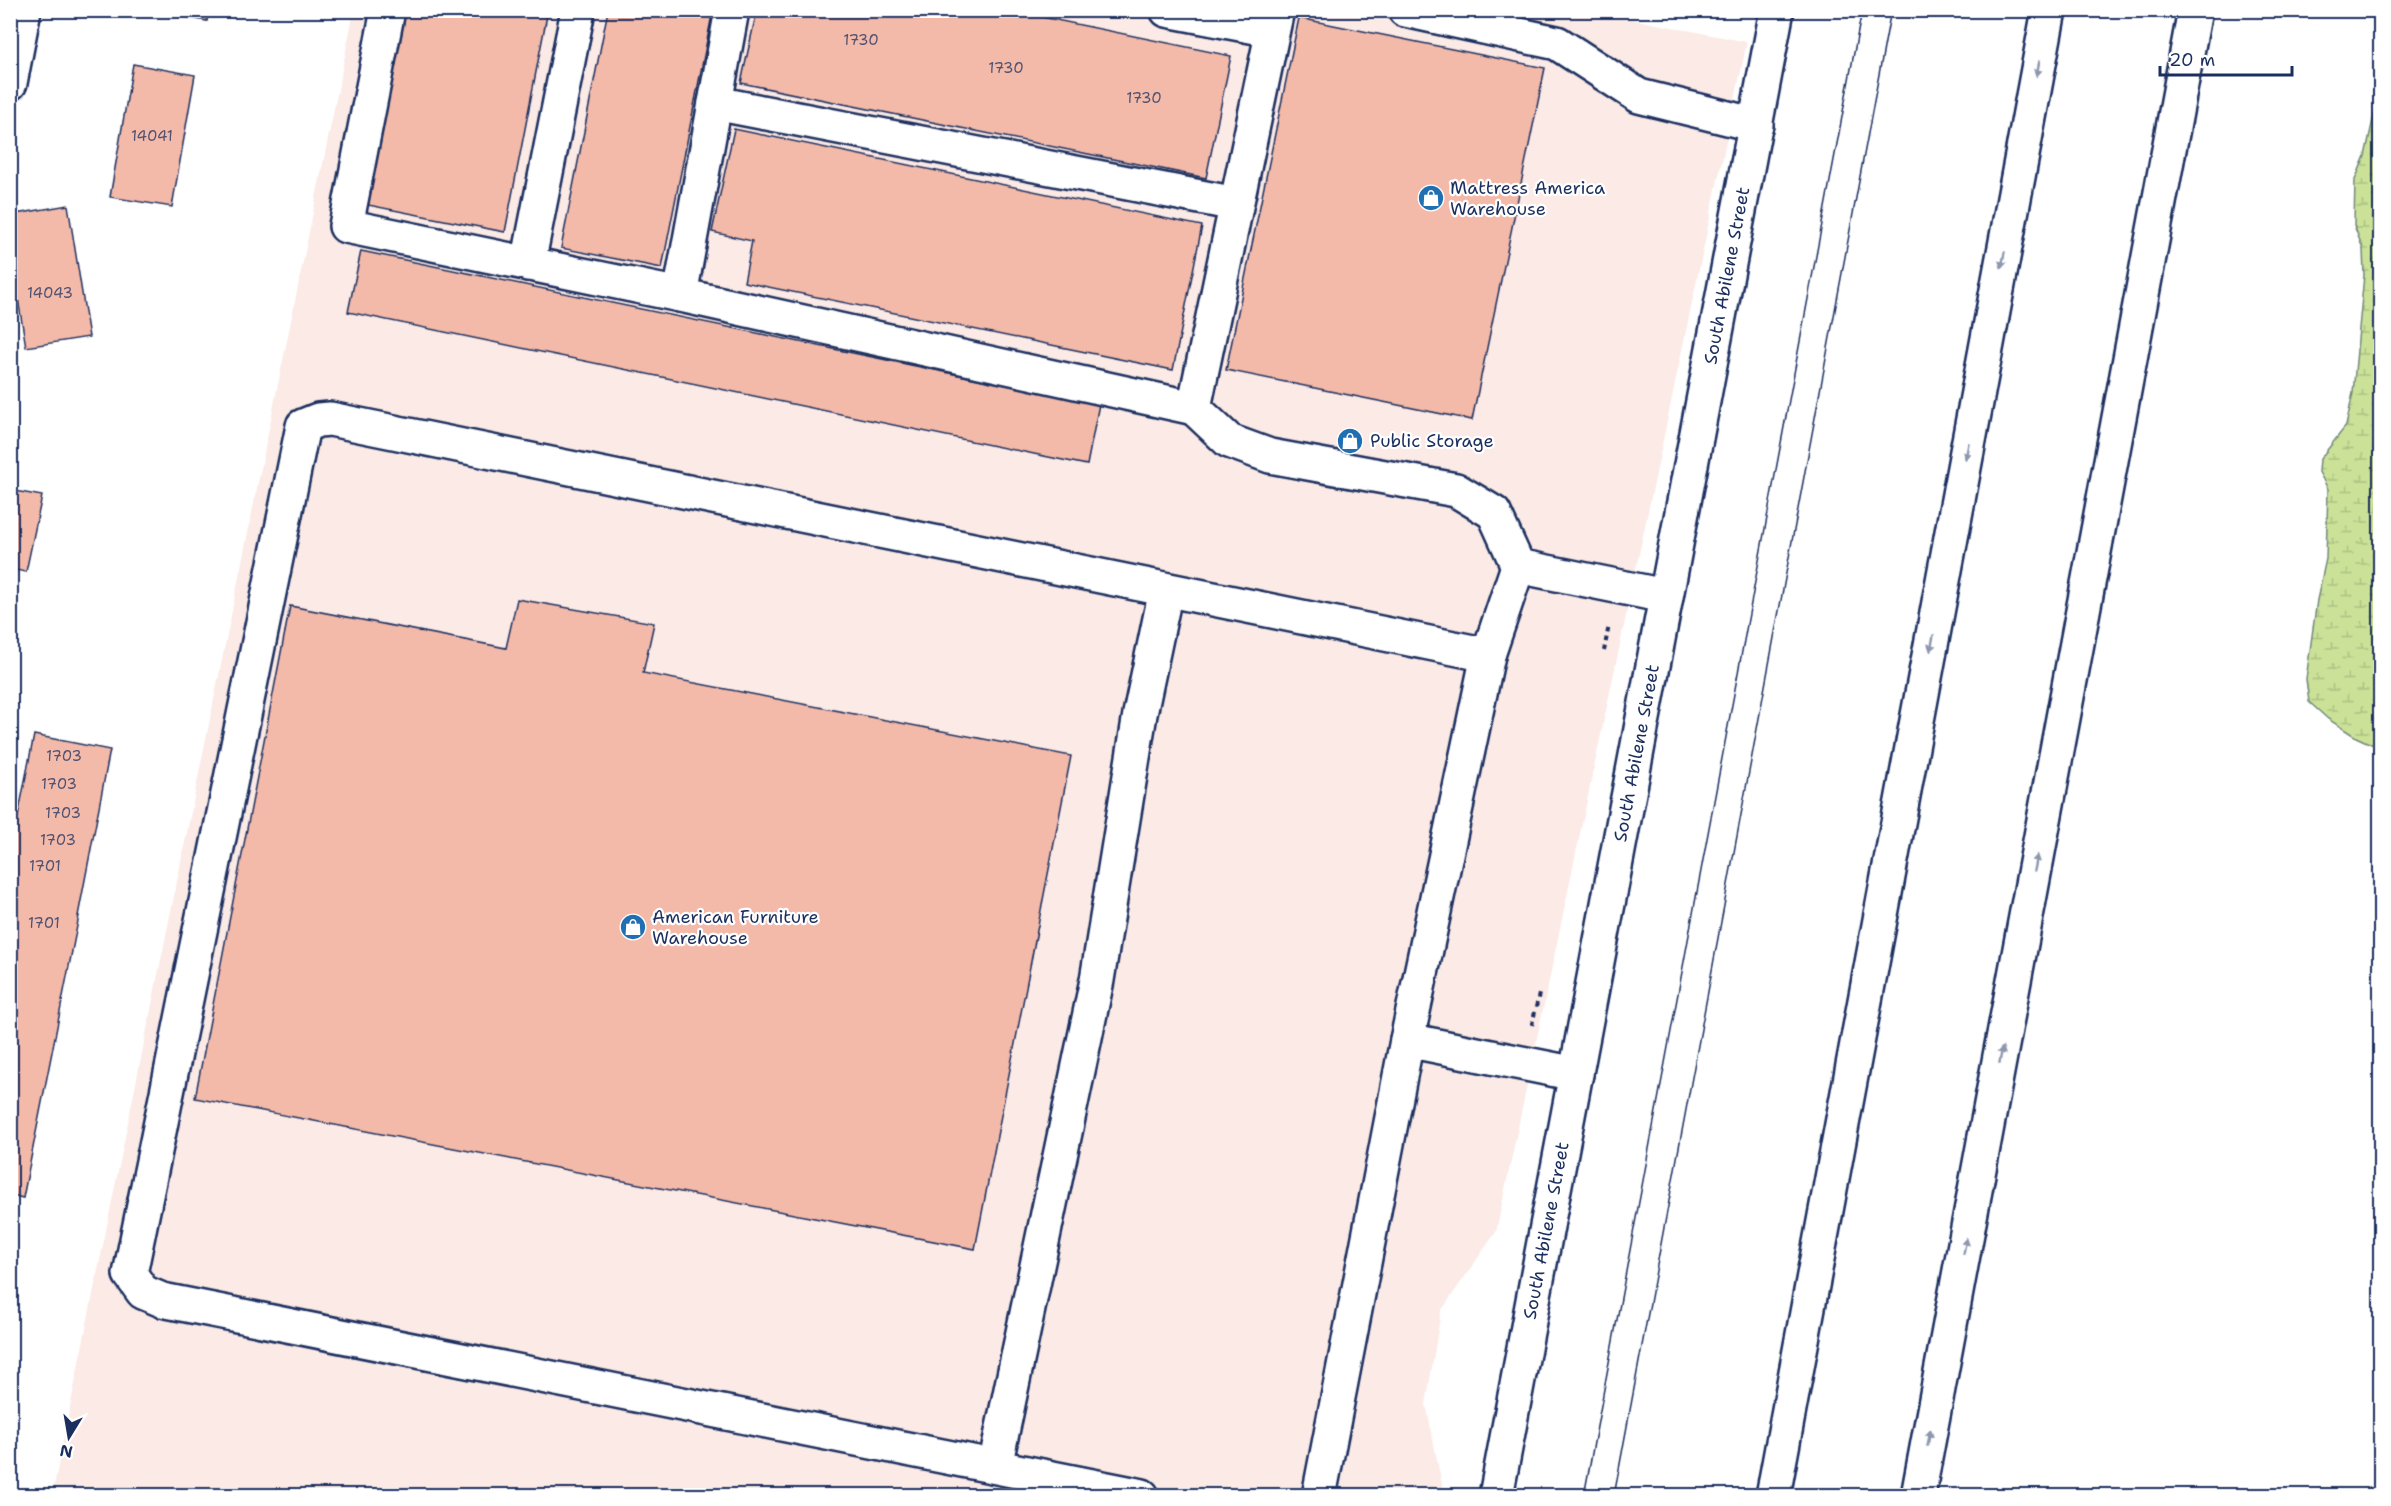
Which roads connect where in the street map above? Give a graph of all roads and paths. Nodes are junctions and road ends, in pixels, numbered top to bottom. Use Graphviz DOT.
graph roads {
  1 [pos="24,10"];
  2 [pos="388,10"];
  3 [pos="578,10"];
  4 [pos="732,10"];
  5 [pos="1167,10"];
  6 [pos="1405,10"];
  7 [pos="1777,10"];
  8 [pos="2049,10"];
  9 [pos="2195,10"];
  10 [pos="1274,20"];
  11 [pos="10,83"];
  12 [pos="715,103"];
  13 [pos="1756,125"];
  14 [pos="1236,204"];
  15 [pos="528,264"];
  16 [pos="680,295"];
  17 [pos="1194,408"];
  18 [pos="1518,566"];
  19 [pos="1166,590"];
  20 [pos="1665,596"];
  21 [pos="1488,655"];
  22 [pos="1407,1040"];
  23 [pos="1576,1074"];
  24 [pos="995,1466"];
  25 [pos="1142,1496"];
  26 [pos="1319,1496"];
  27 [pos="1496,1496"];
  28 [pos="1773,1496"];
  29 [pos="1918,1496"];
  1 -- 11 [label="main road"];
  2 -- 15 [label="main road"];
  3 -- 15 [label="main road"];
  4 -- 12 [label="main road"];
  5 -- 10 [label="main road"];
  6 -- 13 [label="main road"];
  7 -- 13 [label="main road, South Abilene Street"];
  8 -- 28 [label="main road, one-way"];
  29 -- 9 [label="main road, one-way"];
  10 -- 14 [label="main road"];
  12 -- 14 [label="main road"];
  12 -- 16 [label="main road"];
  13 -- 20 [label="main road, South Abilene Street"];
  14 -- 17 [label="main road"];
  15 -- 16 [label="main road"];
  16 -- 17 [label="main road"];
  17 -- 18 [label="main road"];
  18 -- 20 [label="main road"];
  18 -- 21 [label="main road"];
  19 -- 21 [label="main road"];
  19 -- 24 [label="main road"];
  19 -- 24 [label="main road"];
  20 -- 23 [label="main road, South Abilene Street"];
  21 -- 22 [label="main road"];
  22 -- 23 [label="main road"];
  22 -- 26 [label="main road"];
  23 -- 27 [label="main road, South Abilene Street"];
  24 -- 25 [label="main road"];
}
